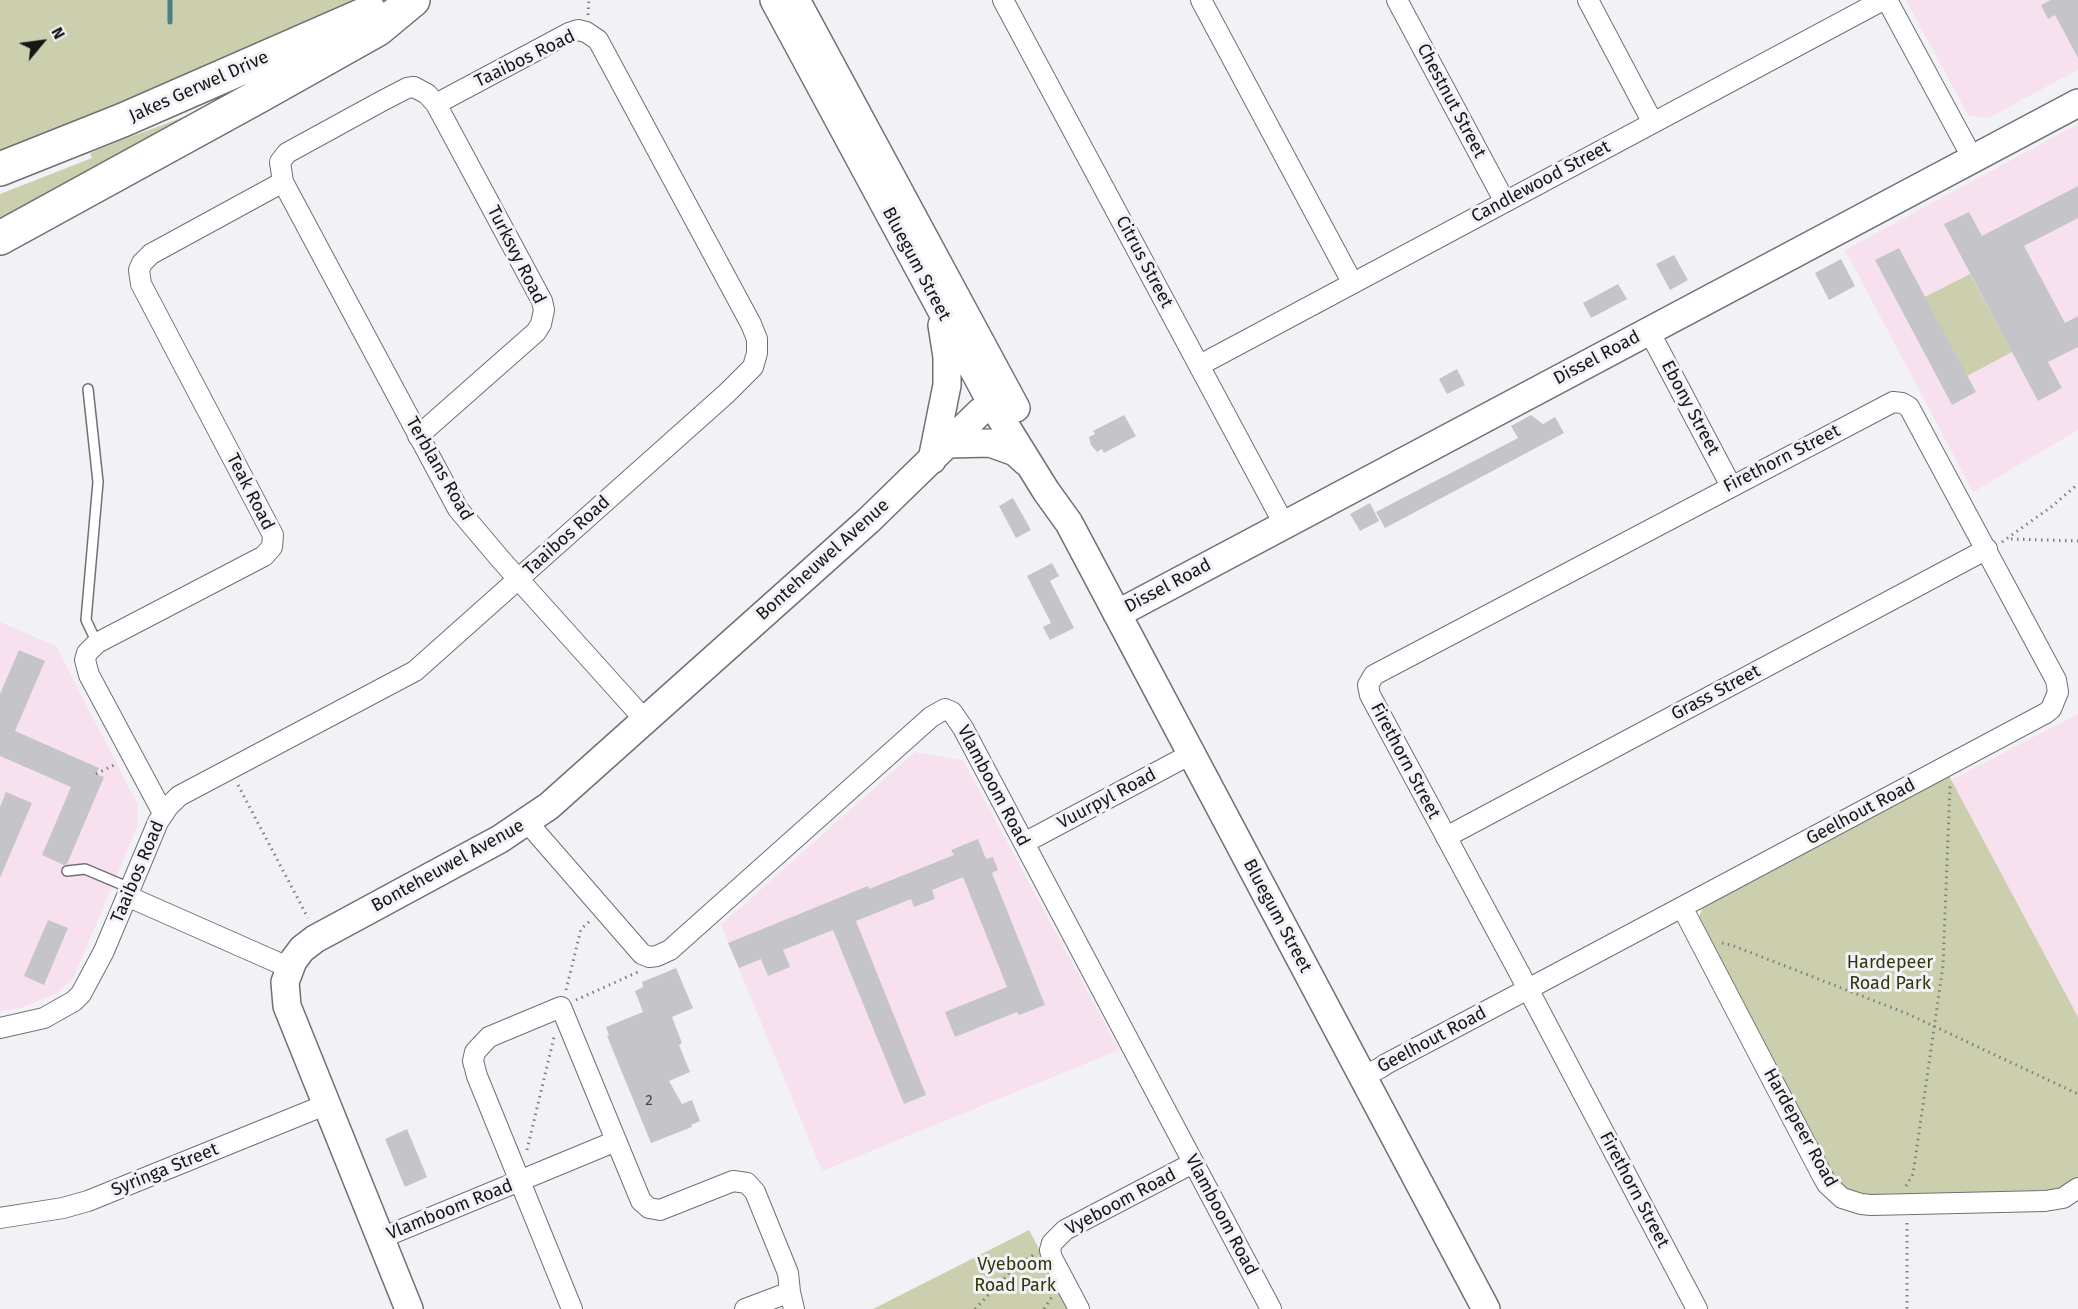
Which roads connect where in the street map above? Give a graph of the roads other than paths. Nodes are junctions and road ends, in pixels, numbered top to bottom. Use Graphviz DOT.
graph roads {
  1 [pos="396,0"];
  2 [pos="413,0"];
  3 [pos="774,0"];
  4 [pos="796,0"];
  5 [pos="1003,0"];
  6 [pos="1202,0"];
  7 [pos="1397,0"];
  8 [pos="1588,0"];
  9 [pos="1883,0"];
  10 [pos="1887,0"];
  11 [pos="445,99"];
  12 [pos="2078,103"];
  13 [pos="1653,123"];
  14 [pos="1973,159"];
  15 [pos="0,170"];
  16 [pos="283,182"];
  17 [pos="1505,202"];
  18 [pos="0,238"];
  19 [pos="1352,282"];
  20 [pos="938,306"];
  21 [pos="1649,331"];
  22 [pos="1200,365"];
  23 [pos="88,389"];
  24 [pos="1000,398"];
  25 [pos="1902,403"];
  26 [pos="418,436"];
  27 [pos="940,452"];
  28 [pos="1029,465"];
  29 [pos="1731,486"];
  30 [pos="1069,523"];
  31 [pos="1284,524"];
  32 [pos="1987,549"];
  33 [pos="519,580"];
  34 [pos="1117,614"];
  35 [pos="97,643"];
  36 [pos="645,720"];
  37 [pos="1191,754"];
  38 [pos="163,813"];
  39 [pos="526,822"];
  40 [pos="1446,837"];
  41 [pos="1024,843"];
  42 [pos="67,871"];
  43 [pos="129,892"];
  44 [pos="1682,907"];
  45 [pos="290,968"];
  46 [pos="1528,989"];
  47 [pos="0,1028"];
  48 [pos="1362,1077"];
  49 [pos="326,1105"];
  50 [pos="616,1141"];
  51 [pos="1193,1163"];
  52 [pos="520,1181"];
  53 [pos="2078,1188"];
  54 [pos="0,1218"];
  55 [pos="380,1239"];
  56 [pos="792,1300"];
  57 [pos="409,1309"];
  58 [pos="572,1309"];
  59 [pos="745,1309"];
  60 [pos="1079,1309"];
  61 [pos="1271,1309"];
  62 [pos="1486,1309"];
  63 [pos="1697,1309"];
  1 -- 15 [label="highway, Jakes Gerwel Drive"];
  2 -- 18 [label="highway"];
  3 -- 20 [label="street, Bluegum Street"];
  4 -- 24 [label="street, Bluegum Street"];
  5 -- 22 [label="street, Citrus Street"];
  6 -- 19 [label="street"];
  7 -- 17 [label="street, Chestnut Street"];
  8 -- 13 [label="street"];
  9 -- 13 [label="street, Candlewood Street"];
  10 -- 14 [label="street"];
  11 -- 16 [label="street, Turksvy Road"];
  11 -- 26 [label="street, Turksvy Road"];
  11 -- 33 [label="street, Taaibos Road"];
  12 -- 14 [label="street, Dissel Road"];
  13 -- 17 [label="street, Candlewood Street"];
  14 -- 21 [label="street, Dissel Road"];
  16 -- 26 [label="street, Terblans Road"];
  16 -- 35 [label="street, Teak Road"];
  17 -- 19 [label="street, Candlewood Street"];
  19 -- 22 [label="street, Candlewood Street"];
  20 -- 24 [label="street, Bluegum Street"];
  20 -- 27 [label="street"];
  21 -- 29 [label="street, Ebony Street"];
  21 -- 31 [label="street, Dissel Road"];
  22 -- 31 [label="street, Citrus Street"];
  23 -- 35 [label="lane"];
  24 -- 27 [label="street, Bonteheuwel Avenue"];
  24 -- 28 [label="street, Bluegum Street"];
  24 -- 30 [label="street, Bluegum Street"];
  25 -- 29 [label="street, Firethorn Street"];
  25 -- 32 [label="street, Geelhout Road"];
  26 -- 33 [label="street, Terblans Road"];
  27 -- 28 [label="street"];
  27 -- 36 [label="street, Bonteheuwel Avenue"];
  28 -- 30 [label="street, Bluegum Street"];
  29 -- 40 [label="street, Firethorn Street"];
  30 -- 34 [label="street, Bluegum Street"];
  31 -- 34 [label="street, Dissel Road"];
  32 -- 40 [label="street, Grass Street"];
  32 -- 44 [label="street, Geelhout Road"];
  33 -- 36 [label="street, Terblans Road"];
  33 -- 38 [label="street, Taaibos Road"];
  34 -- 37 [label="street, Bluegum Street"];
  35 -- 38 [label="street"];
  36 -- 39 [label="street, Bonteheuwel Avenue"];
  37 -- 41 [label="street, Vuurpyl Road"];
  37 -- 48 [label="street, Bluegum Street"];
  38 -- 43 [label="street, Taaibos Road"];
  39 -- 41 [label="street, Vlamboom Road"];
  39 -- 45 [label="street, Bonteheuwel Avenue"];
  40 -- 46 [label="street, Firethorn Street"];
  41 -- 51 [label="street, Vlamboom Road"];
  42 -- 43 [label="lane"];
  43 -- 45 [label="street"];
  43 -- 47 [label="street, Taaibos Road"];
  44 -- 46 [label="street, Geelhout Road"];
  44 -- 53 [label="street, Hardepeer Road"];
  45 -- 49 [label="street, Bonteheuwel Avenue"];
  46 -- 48 [label="street, Geelhout Road"];
  46 -- 63 [label="street, Firethorn Street"];
  48 -- 62 [label="street, Bluegum Street"];
  49 -- 54 [label="street, Syringa Street"];
  49 -- 55 [label="street, Bonteheuwel Avenue"];
  50 -- 52 [label="street, Vlamboom Road"];
  50 -- 52 [label="street"];
  50 -- 56 [label="street"];
  51 -- 60 [label="street, Vyeboom Road"];
  51 -- 61 [label="street, Vlamboom Road"];
  52 -- 55 [label="street, Vlamboom Road"];
  52 -- 58 [label="street"];
  55 -- 57 [label="street, Bonteheuwel Avenue"];
  56 -- 59 [label="street"];
}
